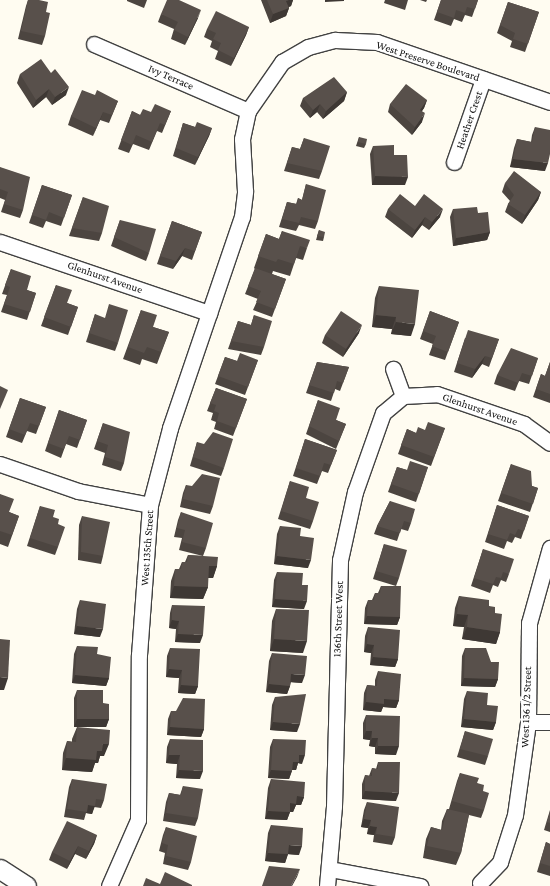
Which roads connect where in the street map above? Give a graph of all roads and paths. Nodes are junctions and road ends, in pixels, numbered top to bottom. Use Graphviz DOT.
graph roads {
  1 [pos="94,44"];
  2 [pos="484,79"];
  3 [pos="550,102"];
  4 [pos="248,111"];
  5 [pos="454,162"];
  6 [pos="242,217"];
  7 [pos="0,242"];
  8 [pos="209,313"];
  9 [pos="393,369"];
  10 [pos="403,396"];
  11 [pos="550,443"];
  12 [pos="0,464"];
  13 [pos="150,505"];
  14 [pos="550,548"];
  15 [pos="528,722"];
  16 [pos="550,722"];
  17 [pos="0,869"];
  18 [pos="330,869"];
  19 [pos="478,885"];
  20 [pos="26,886"];
  21 [pos="109,886"];
  22 [pos="327,886"];
  23 [pos="420,886"];
  1 -- 4 [label="street, Ivy Terrace"];
  2 -- 3 [label="street, West Preserve Boulevard"];
  2 -- 4 [label="street, West Preserve Boulevard"];
  2 -- 5 [label="street, Heather Crest"];
  4 -- 6 [label="street, West Preserve Boulevard"];
  6 -- 8 [label="street, West 135th Street"];
  7 -- 8 [label="street, Glenhurst Avenue"];
  8 -- 13 [label="street, West 135th Street"];
  9 -- 10 [label="street"];
  10 -- 11 [label="street, Glenhurst Avenue"];
  10 -- 18 [label="street, 136th Street West"];
  12 -- 13 [label="street"];
  13 -- 21 [label="street, West 135th Street"];
  14 -- 15 [label="street, West 136 1/2 Street"];
  15 -- 16 [label="street"];
  15 -- 19 [label="street, West 136 1/2 Street"];
  17 -- 20 [label="street"];
  18 -- 22 [label="street, 136th Street West"];
  18 -- 23 [label="street"];
}
